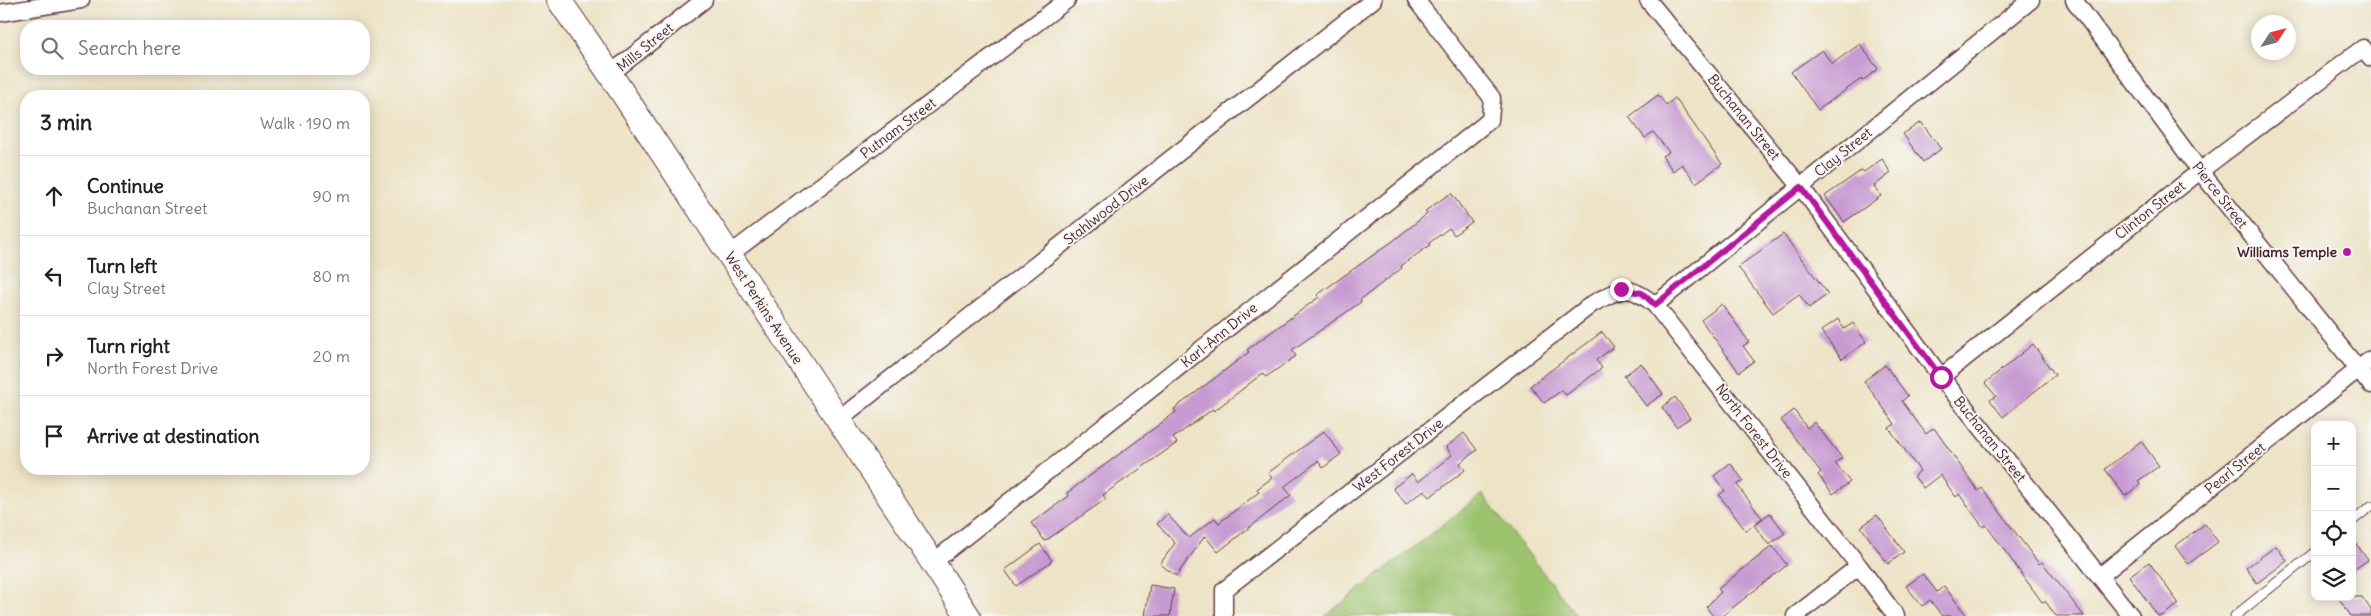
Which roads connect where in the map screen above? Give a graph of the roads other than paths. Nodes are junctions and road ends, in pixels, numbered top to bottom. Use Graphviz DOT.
graph roads {
  1 [pos="81,0"];
  2 [pos="558,0"];
  3 [pos="704,0"];
  4 [pos="1066,0"];
  5 [pos="1373,0"];
  6 [pos="1416,0"];
  7 [pos="1648,0"];
  8 [pos="2032,0"];
  9 [pos="2074,0"];
  10 [pos="0,13"];
  11 [pos="2367,53"];
  12 [pos="610,74"];
  13 [pos="2200,171"];
  14 [pos="1801,187"];
  15 [pos="729,255"];
  16 [pos="1592,304"];
  17 [pos="1655,305"];
  18 [pos="2365,364"];
  19 [pos="1941,377"];
  20 [pos="2371,385"];
  21 [pos="838,420"];
  22 [pos="2371,506"];
  23 [pos="2356,518"];
  24 [pos="2311,555"];
  25 [pos="932,563"];
  26 [pos="1859,566"];
  27 [pos="2100,576"];
  28 [pos="968,616"];
  29 [pos="1224,616"];
  30 [pos="1795,616"];
  31 [pos="1896,616"];
  32 [pos="2131,616"];
  33 [pos="2235,616"];
  1 -- 10 [label="street"];
  2 -- 12 [label="main road, West Perkins Avenue"];
  3 -- 12 [label="street, Mills Street"];
  4 -- 15 [label="street, Putnam Street"];
  5 -- 21 [label="street, Stahlwood Drive"];
  6 -- 25 [label="street, Karl-Ann Drive"];
  7 -- 14 [label="street, Buchanan Street"];
  8 -- 14 [label="street, Clay Street"];
  9 -- 13 [label="street, Pierce Street"];
  11 -- 13 [label="street, Clinton Street"];
  12 -- 15 [label="main road, West Perkins Avenue"];
  13 -- 18 [label="street, Pierce Street"];
  13 -- 19 [label="street, Clinton Street"];
  14 -- 17 [label="street, Clay Street"];
  14 -- 19 [label="street, Buchanan Street"];
  15 -- 21 [label="main road, West Perkins Avenue"];
  16 -- 17 [label="street, North Forest Drive"];
  16 -- 29 [label="street, West Forest Drive"];
  17 -- 26 [label="street, North Forest Drive"];
  18 -- 20 [label="street, Pierce Street"];
  18 -- 27 [label="street, Pearl Street"];
  19 -- 27 [label="street, Buchanan Street"];
  21 -- 25 [label="main road, West Perkins Avenue"];
  22 -- 23 [label="lane"];
  24 -- 33 [label="lane"];
  25 -- 28 [label="main road, West Perkins Avenue"];
  26 -- 30 [label="street"];
  26 -- 31 [label="street, North Forest Drive"];
  27 -- 32 [label="street, Buchanan Street"];
}
